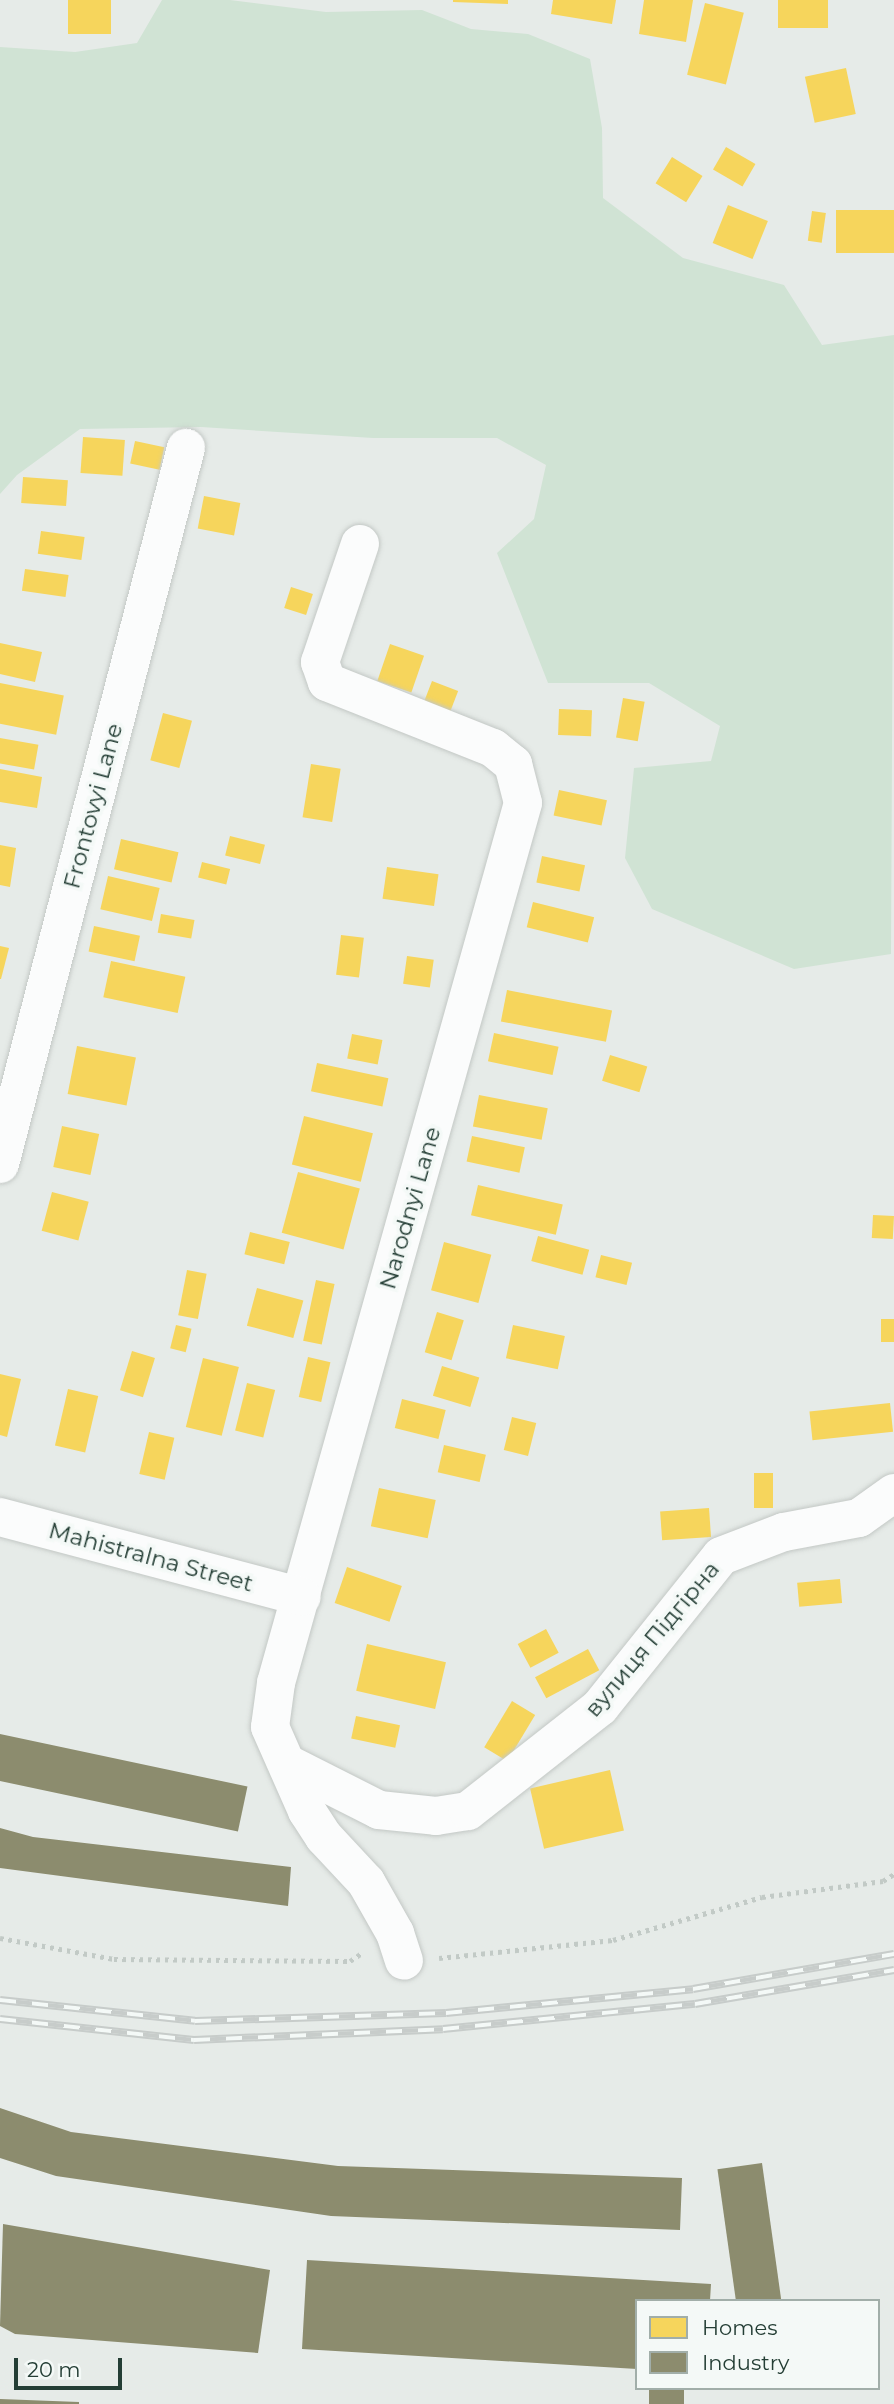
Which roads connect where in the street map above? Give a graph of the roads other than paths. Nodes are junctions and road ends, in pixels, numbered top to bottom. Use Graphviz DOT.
graph roads {
  1 [pos="186,448"];
  2 [pos="360,544"];
  3 [pos="0,1164"];
  4 [pos="894,1493"];
  5 [pos="0,1517"];
  6 [pos="302,1597"];
  7 [pos="288,1764"];
  8 [pos="399,1947"];
  1 -- 3 [label="street, Frontovyi Lane"];
  2 -- 6 [label="street, Narodnyi Lane"];
  4 -- 7 [label="street, вулиця Підгірна"];
  5 -- 6 [label="street, Mahistralna Street"];
  6 -- 7 [label="street, Narodnyi Lane"];
  7 -- 8 [label="street, Narodnyi Lane"];
}
